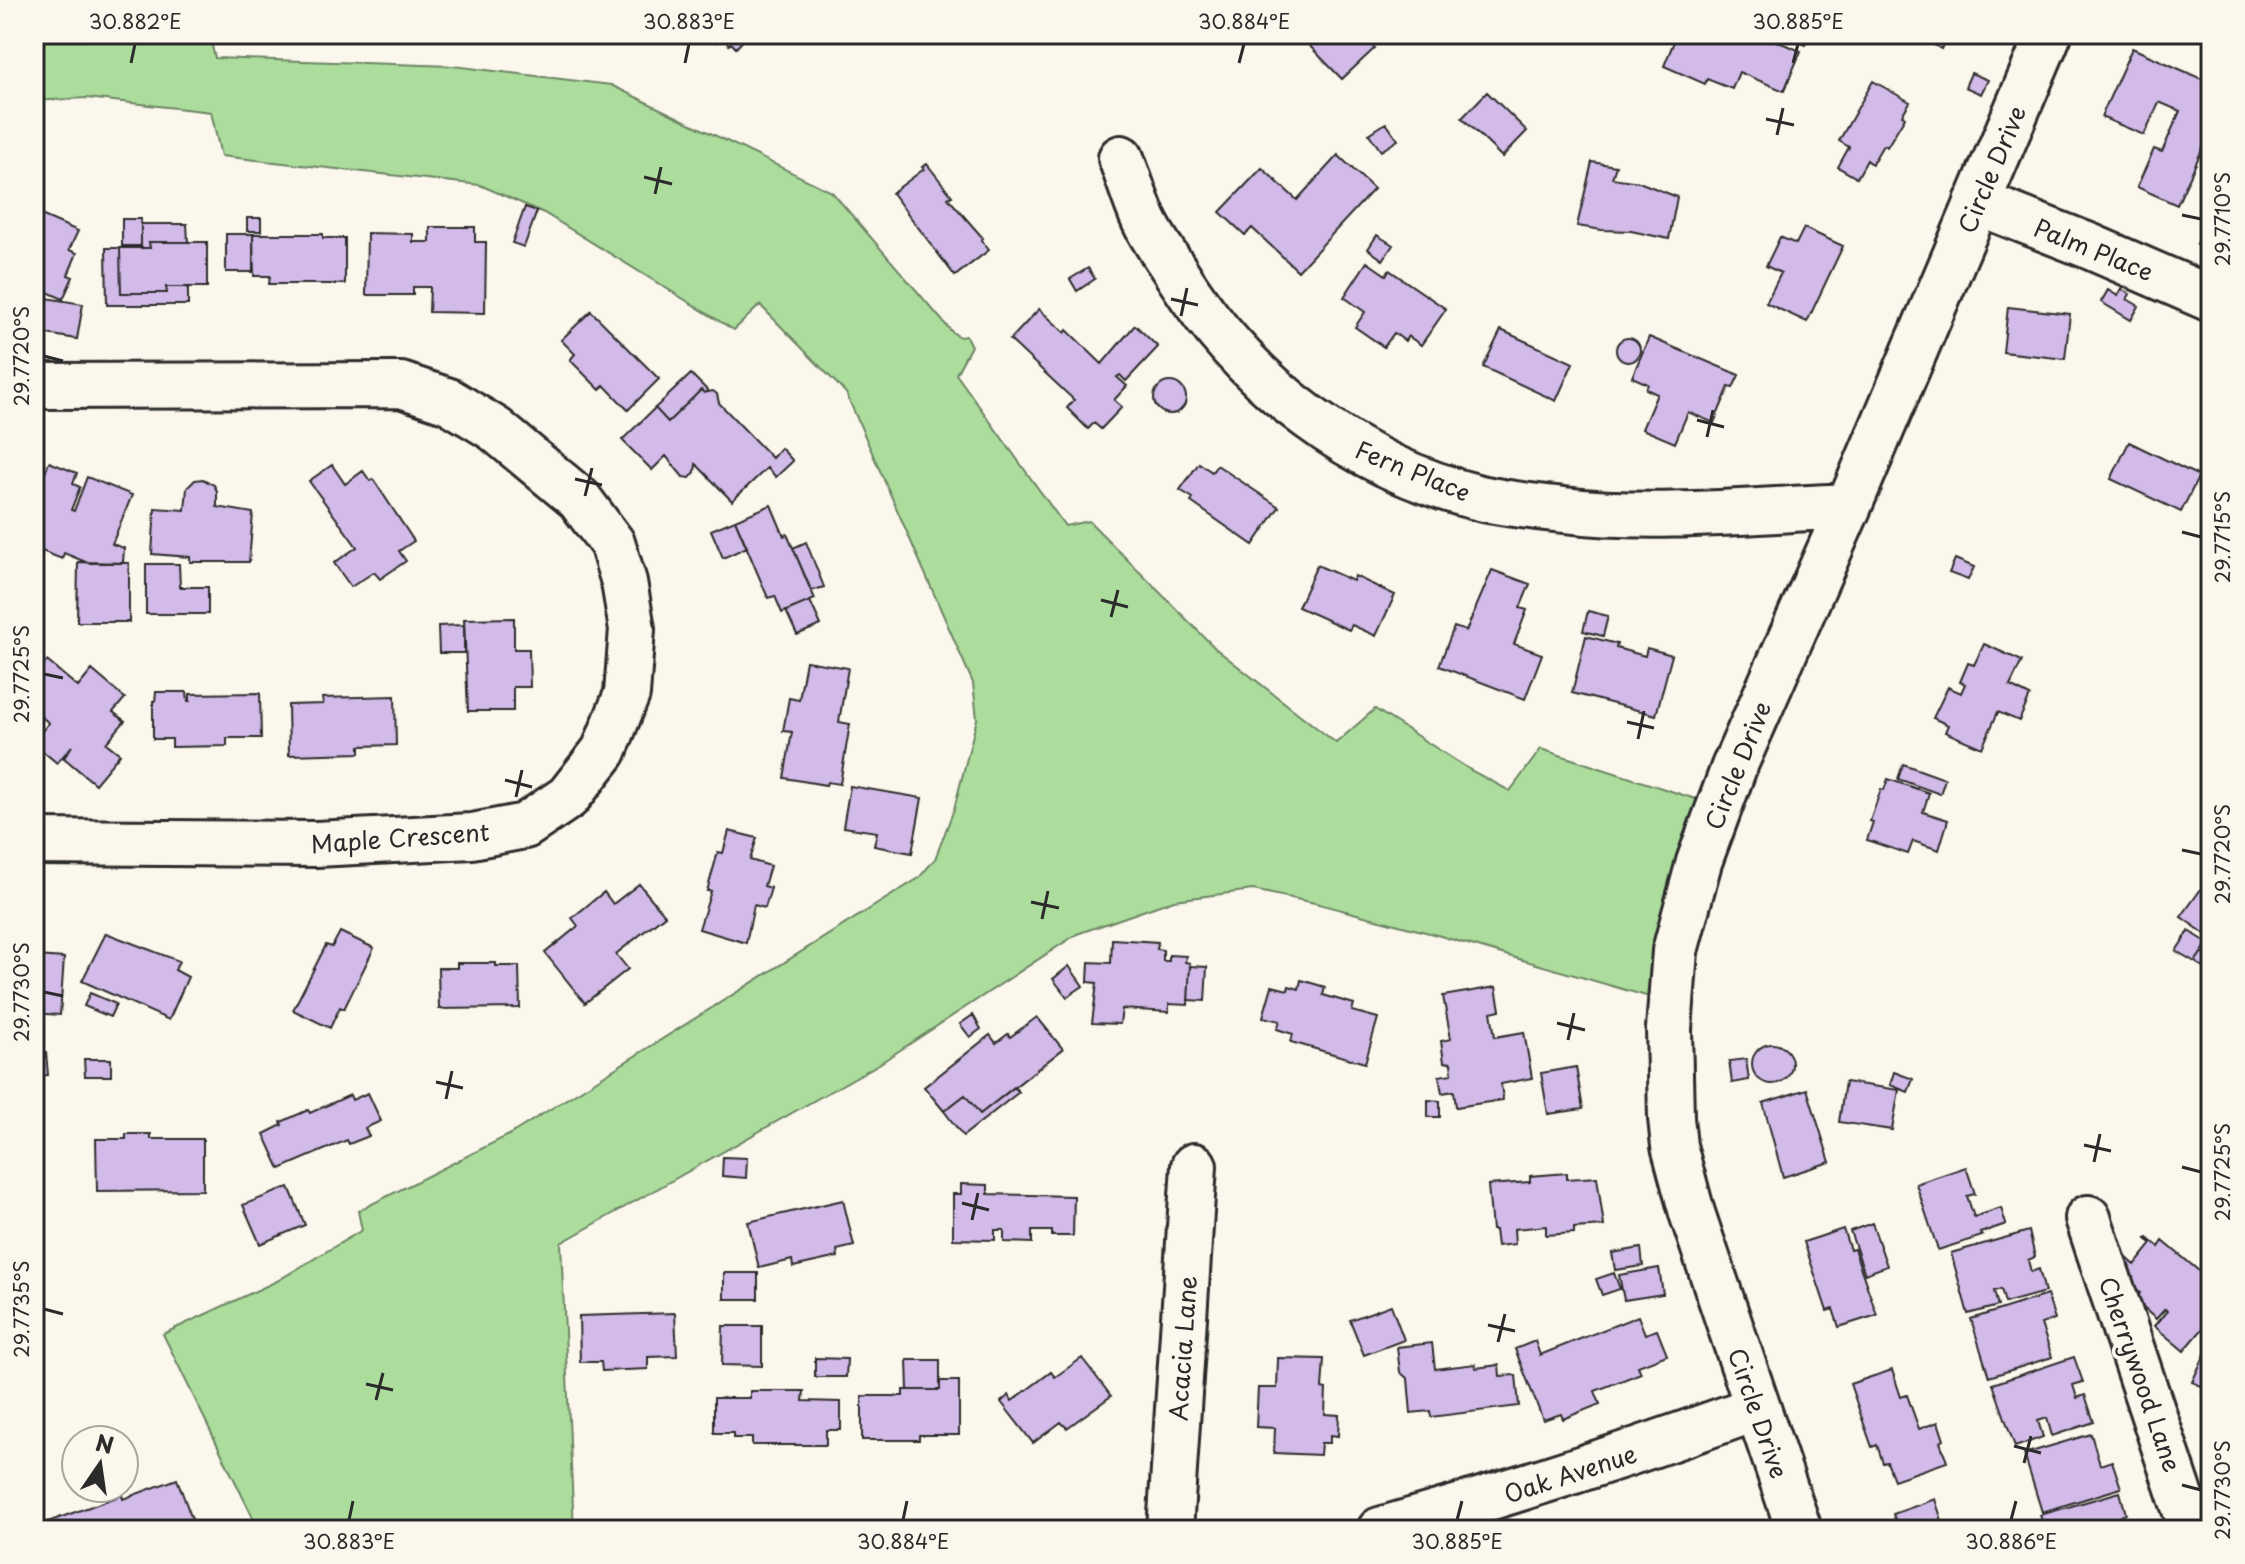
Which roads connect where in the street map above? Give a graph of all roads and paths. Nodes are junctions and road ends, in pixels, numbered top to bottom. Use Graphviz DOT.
graph roads {
  1 [pos="2036,38"];
  2 [pos="1121,158"];
  3 [pos="1977,202"];
  4 [pos="2211,299"];
  5 [pos="34,386"];
  6 [pos="1849,506"];
  7 [pos="34,842"];
  8 [pos="1194,1166"];
  9 [pos="2088,1218"];
  10 [pos="1757,1408"];
  11 [pos="2193,1471"];
  12 [pos="1170,1530"];
  13 [pos="1380,1530"];
  14 [pos="1799,1530"];
  15 [pos="2192,1530"];
  1 -- 3 [label="street, Circle Drive"];
  2 -- 6 [label="street, Fern Place"];
  3 -- 4 [label="street, Palm Place"];
  3 -- 6 [label="street, Circle Drive"];
  5 -- 7 [label="street, Maple Crescent"];
  6 -- 10 [label="street, Circle Drive"];
  8 -- 12 [label="street, Acacia Lane"];
  9 -- 11 [label="street, Cherrywood Lane"];
  10 -- 13 [label="street, Oak Avenue"];
  10 -- 14 [label="street, Circle Drive"];
  11 -- 15 [label="street, Cherrywood Lane"];
}
